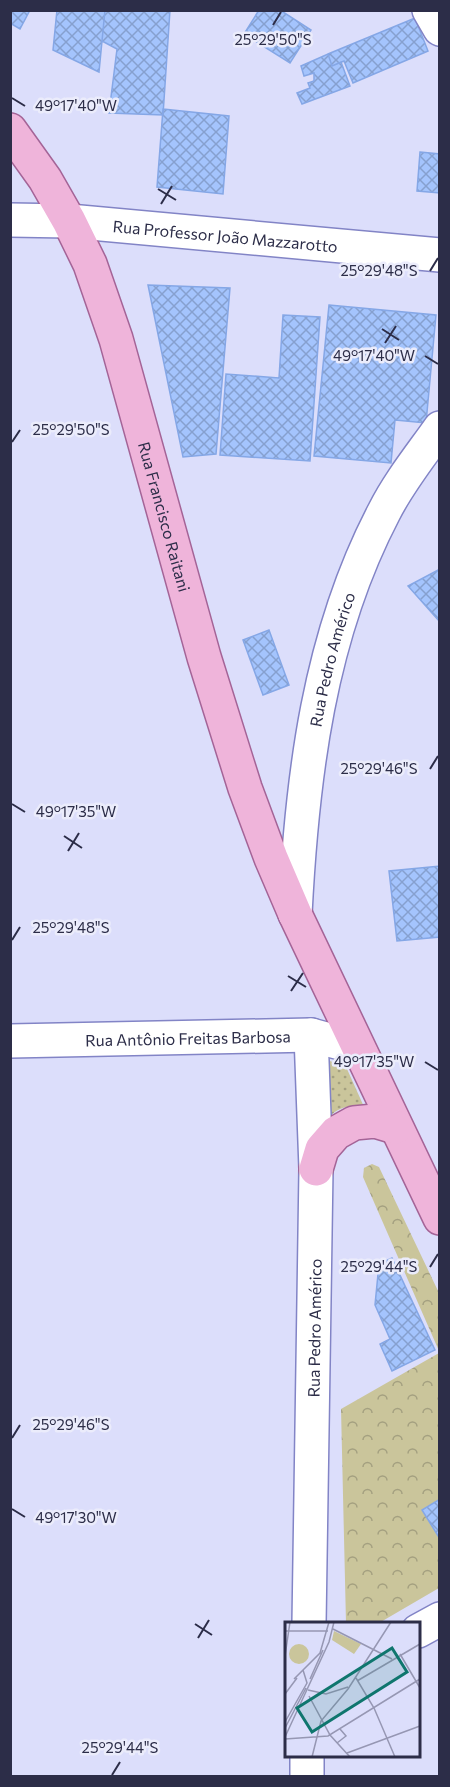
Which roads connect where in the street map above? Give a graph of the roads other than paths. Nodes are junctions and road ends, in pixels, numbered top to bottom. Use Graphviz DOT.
graph roads {
  1 [pos="429,10"];
  2 [pos="440,29"];
  3 [pos="10,130"];
  4 [pos="10,220"];
  5 [pos="69,221"];
  6 [pos="440,255"];
  7 [pos="440,428"];
  8 [pos="295,914"];
  9 [pos="311,1035"];
  10 [pos="10,1041"];
  11 [pos="361,1054"];
  12 [pos="395,1127"];
  13 [pos="316,1169"];
  14 [pos="440,1218"];
  15 [pos="440,1618"];
  16 [pos="309,1622"];
  17 [pos="420,1630"];
  18 [pos="307,1757"];
  19 [pos="307,1776"];
  1 -- 2 [label="street"];
  3 -- 5 [label="main road, Rua Francisco Raitani"];
  4 -- 5 [label="street, Rua Professor João Mazzarotto"];
  5 -- 6 [label="street, Rua Professor João Mazzarotto"];
  5 -- 8 [label="main road, Rua Francisco Raitani"];
  7 -- 8 [label="street, Rua Pedro Américo"];
  8 -- 11 [label="main road, Rua Francisco Raitani"];
  9 -- 10 [label="street, Rua Antônio Freitas Barbosa"];
  9 -- 11 [label="street, Rua Antônio Freitas Barbosa"];
  9 -- 13 [label="street, Rua Pedro Américo"];
  11 -- 12 [label="main road, Rua Francisco Raitani"];
  12 -- 13 [label="main road"];
  12 -- 14 [label="main road, Rua Francisco Raitani"];
  13 -- 16 [label="street, Rua Pedro Américo"];
  15 -- 17 [label="street"];
  18 -- 19 [label="street"];
}
